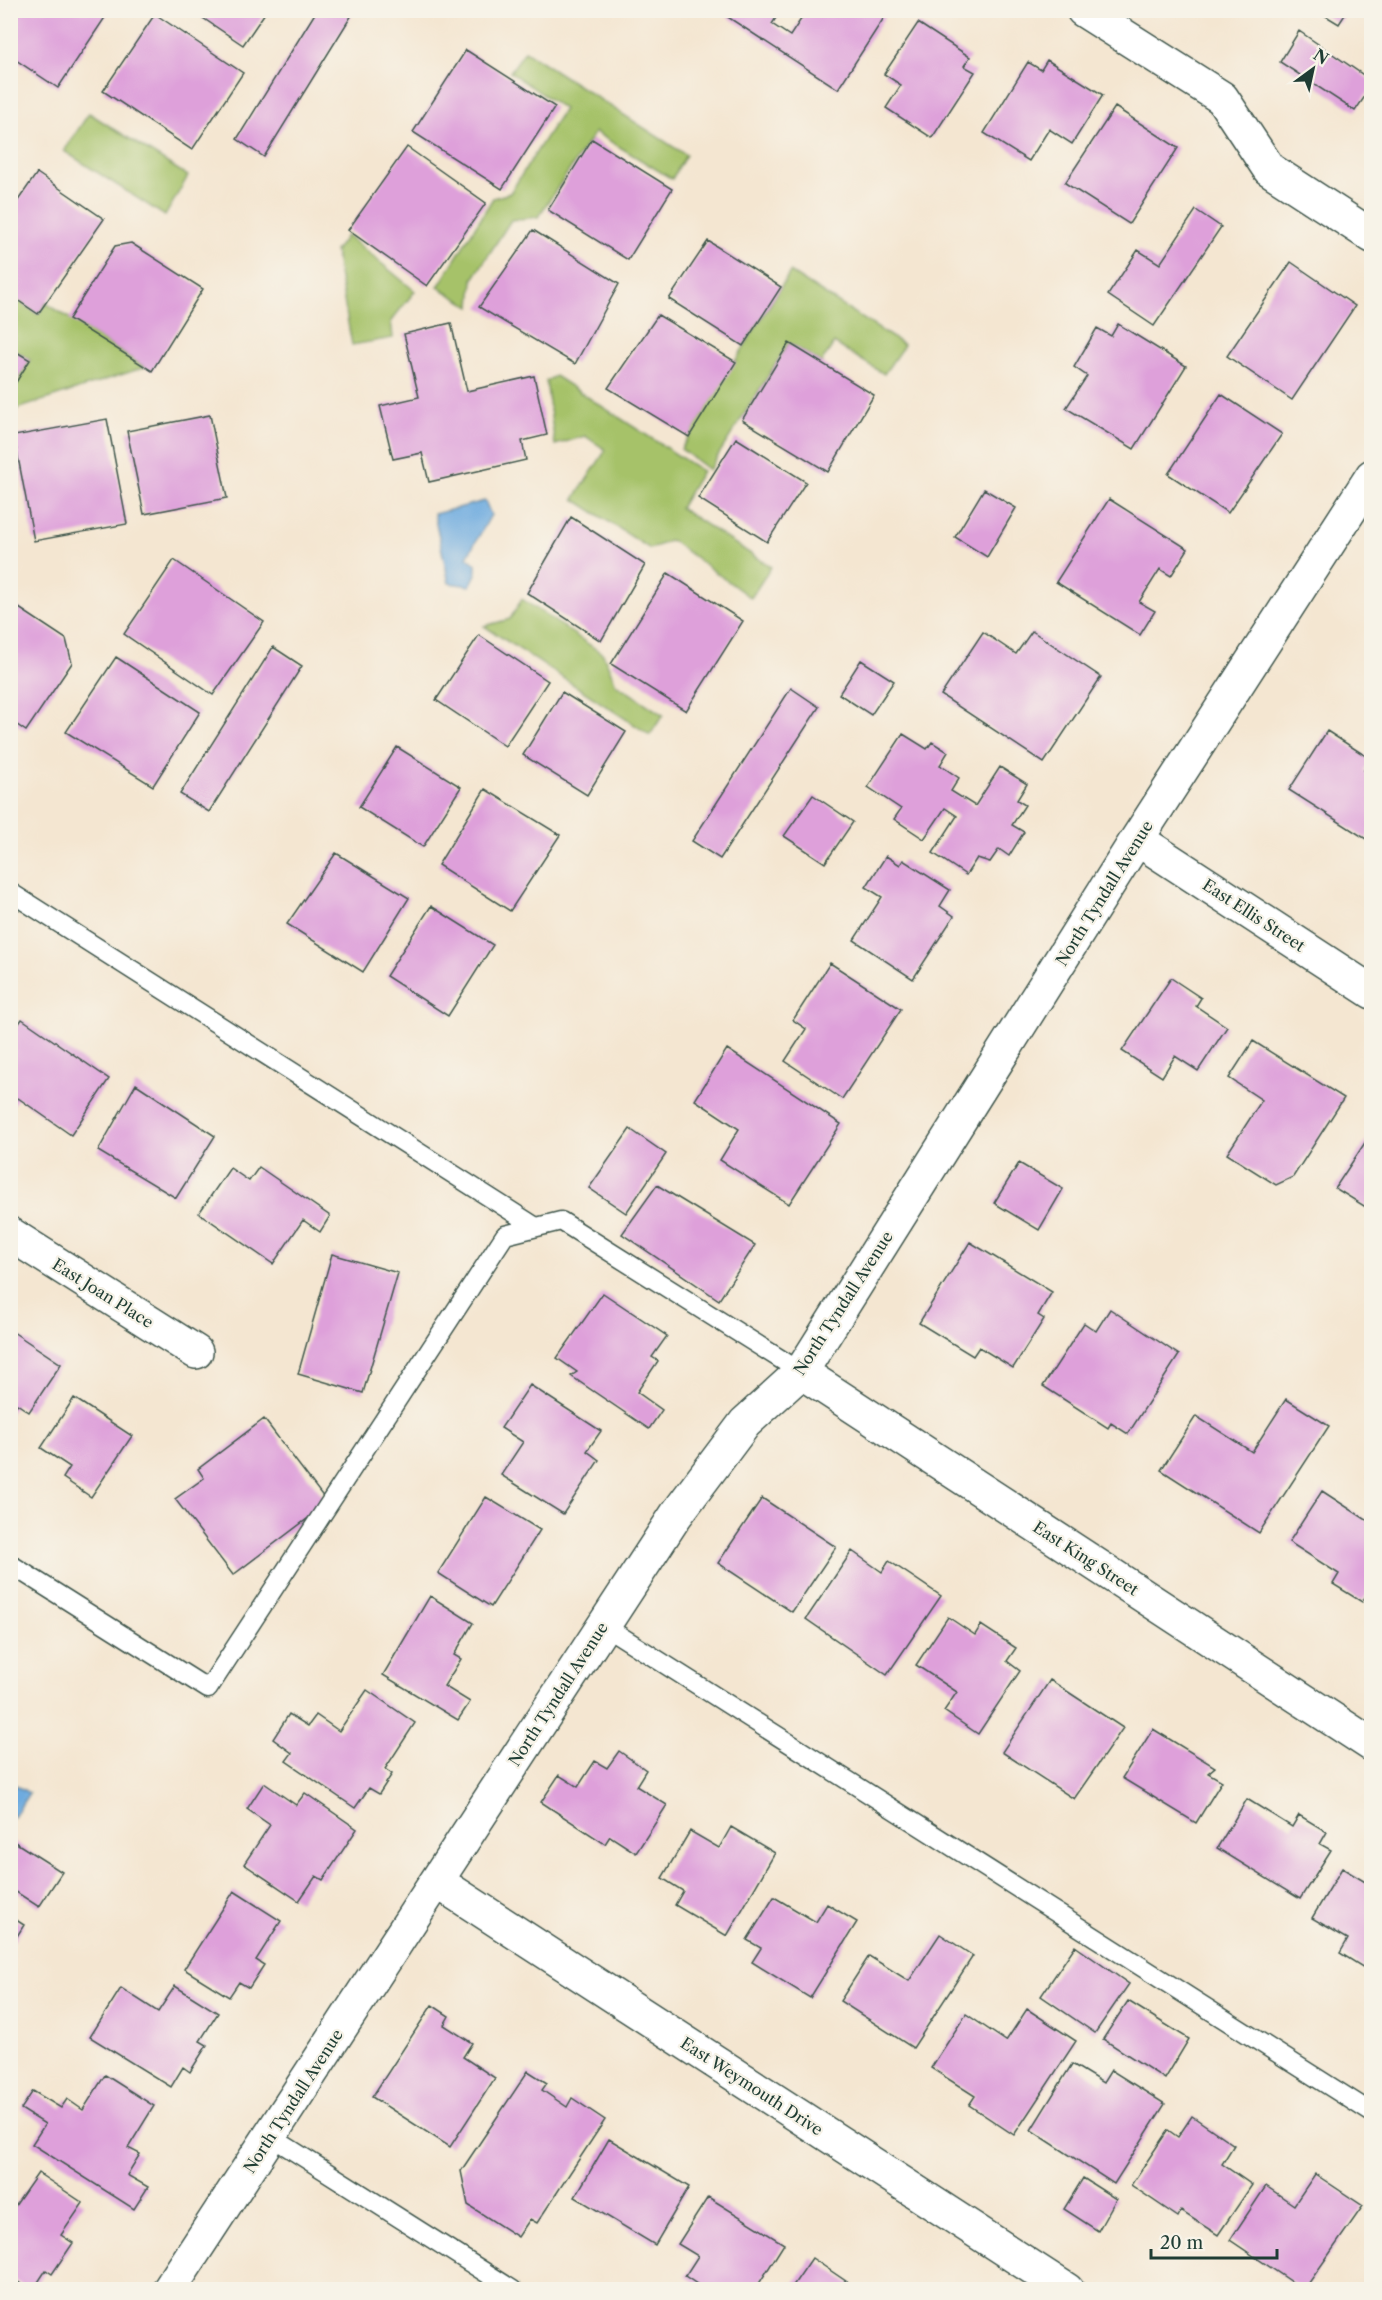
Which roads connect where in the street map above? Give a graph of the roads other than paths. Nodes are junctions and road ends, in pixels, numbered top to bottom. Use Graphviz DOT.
graph roads {
  1 [pos="1083,10"];
  2 [pos="1371,236"];
  3 [pos="1371,476"];
  4 [pos="1137,839"];
  5 [pos="10,892"];
  6 [pos="1371,992"];
  7 [pos="536,1227"];
  8 [pos="10,1234"];
  9 [pos="196,1352"];
  10 [pos="801,1372"];
  11 [pos="10,1564"];
  12 [pos="603,1625"];
  13 [pos="1371,1745"];
  14 [pos="438,1881"];
  15 [pos="1371,2113"];
  16 [pos="270,2136"];
  17 [pos="169,2289"];
  18 [pos="513,2289"];
  19 [pos="1067,2289"];
  1 -- 2 [label="street"];
  3 -- 4 [label="street, North Tyndall Avenue"];
  4 -- 6 [label="street, East Ellis Street"];
  4 -- 10 [label="street, North Tyndall Avenue"];
  5 -- 7 [label="lane"];
  7 -- 10 [label="lane"];
  7 -- 11 [label="lane"];
  8 -- 9 [label="street, East Joan Place"];
  10 -- 12 [label="street, North Tyndall Avenue"];
  10 -- 13 [label="street, East King Street"];
  12 -- 14 [label="street, North Tyndall Avenue"];
  12 -- 15 [label="lane"];
  14 -- 16 [label="street, North Tyndall Avenue"];
  14 -- 19 [label="street, East Weymouth Drive"];
  16 -- 17 [label="street, North Tyndall Avenue"];
  16 -- 18 [label="lane"];
}
